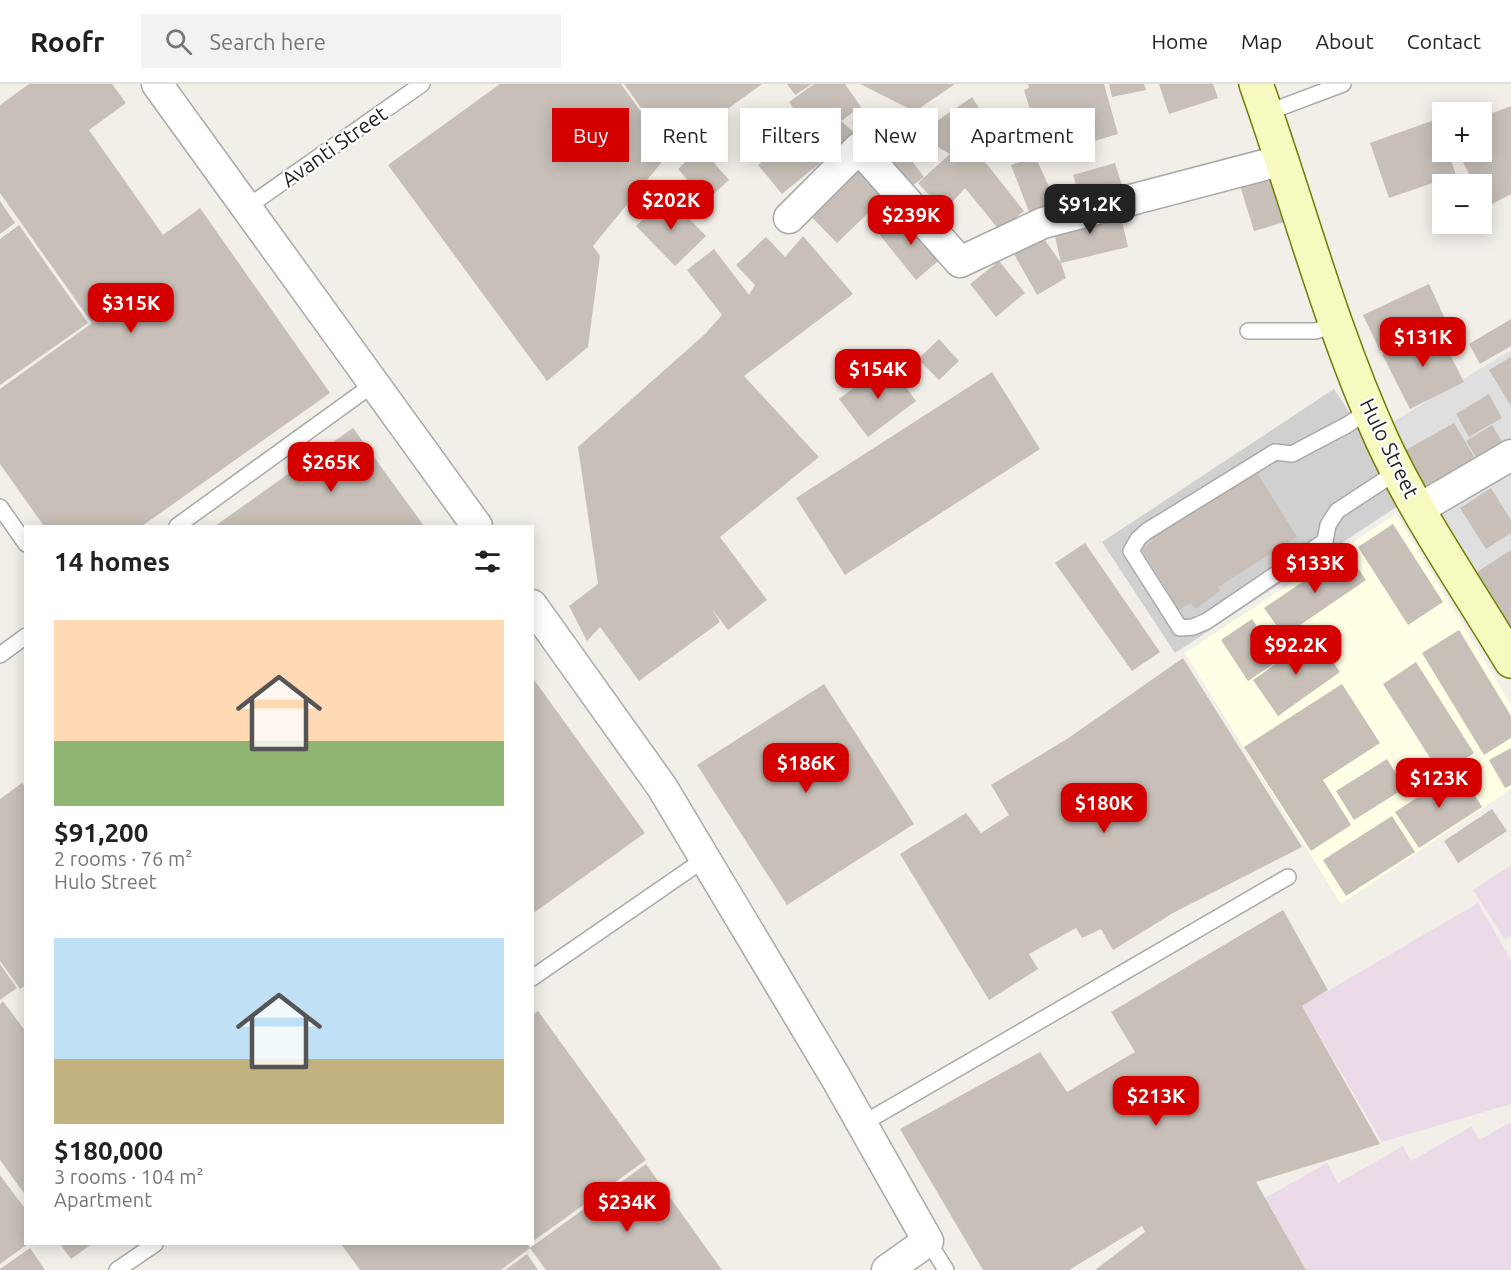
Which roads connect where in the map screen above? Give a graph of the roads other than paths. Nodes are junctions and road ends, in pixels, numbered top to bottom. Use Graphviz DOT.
graph roads {
  1 [pos="157,84"];
  2 [pos="422,84"];
  3 [pos="1343,84"];
  4 [pos="1261,98"];
  5 [pos="1283,160"];
  6 [pos="246,208"];
  7 [pos="789,218"];
  8 [pos="1337,325"];
  9 [pos="1248,331"];
  10 [pos="375,383"];
  11 [pos="1370,410"];
  12 [pos="1511,455"];
  13 [pos="1398,471"];
  14 [pos="0,507"];
  15 [pos="1419,509"];
  16 [pos="178,525"];
  17 [pos="476,525"];
  18 [pos="24,541"];
  19 [pos="534,608"];
  20 [pos="24,637"];
  21 [pos="0,655"];
  22 [pos="1511,661"];
  23 [pos="706,858"];
  24 [pos="1288,877"];
  25 [pos="534,977"];
  26 [pos="862,1124"];
  27 [pos="928,1241"];
  28 [pos="154,1245"];
  29 [pos="117,1270"];
  30 [pos="887,1270"];
  31 [pos="946,1270"];
  1 -- 6 [label="street"];
  2 -- 6 [label="lane, Avanti Street"];
  3 -- 4 [label="lane"];
  4 -- 5 [label="street, Hulo Street"];
  5 -- 7 [label="street"];
  5 -- 8 [label="street, Hulo Street"];
  6 -- 10 [label="street"];
  8 -- 9 [label="lane"];
  8 -- 11 [label="street, Hulo Street"];
  10 -- 16 [label="lane"];
  10 -- 17 [label="street"];
  11 -- 13 [label="street, Hulo Street"];
  11 -- 13 [label="lane"];
  12 -- 15 [label="street"];
  13 -- 15 [label="street, Hulo Street"];
  14 -- 18 [label="lane"];
  15 -- 22 [label="street, Hulo Street"];
  19 -- 23 [label="street"];
  20 -- 21 [label="lane"];
  23 -- 25 [label="lane"];
  23 -- 26 [label="street"];
  24 -- 26 [label="lane"];
  26 -- 27 [label="street"];
  27 -- 30 [label="street"];
  27 -- 31 [label="lane"];
  28 -- 29 [label="lane"];
}
